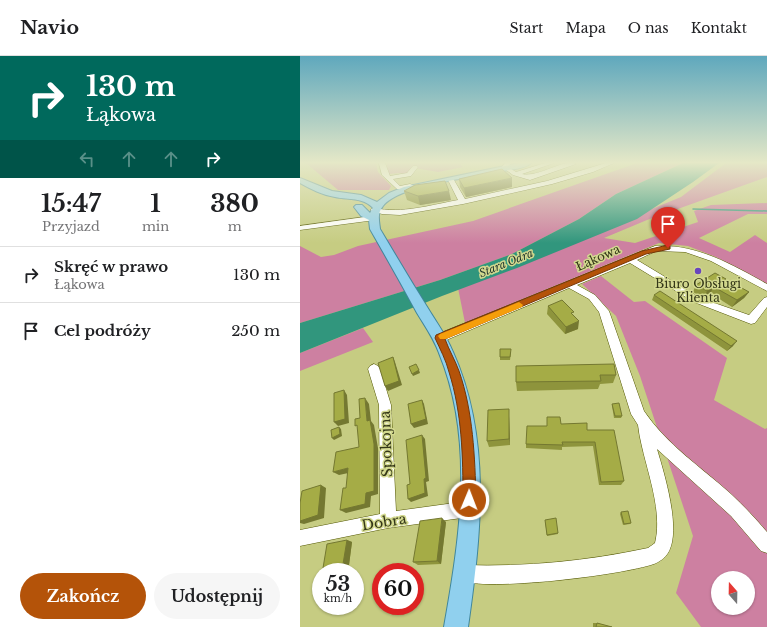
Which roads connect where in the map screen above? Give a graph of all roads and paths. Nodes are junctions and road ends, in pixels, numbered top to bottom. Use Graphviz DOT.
graph roads {
  1 [pos="321,190"];
  2 [pos="405,190"];
  3 [pos="456,190"];
  4 [pos="520,190"];
  5 [pos="401,191"];
  6 [pos="515,191"];
  7 [pos="330,194"];
  8 [pos="351,196"];
  9 [pos="463,202"];
  10 [pos="393,214"];
  11 [pos="374,216"];
  12 [pos="300,228"];
  13 [pos="630,259"];
  14 [pos="570,285"];
  15 [pos="767,288"];
  16 [pos="767,300"];
  17 [pos="437,333"];
  18 [pos="374,369"];
  19 [pos="644,424"];
  20 [pos="469,510"];
  21 [pos="388,520"];
  22 [pos="300,538"];
  23 [pos="767,545"];
  24 [pos="464,574"];
  25 [pos="456,627"];
  1 -- 7 [label="main road"];
  2 -- 5 [label="main road"];
  3 -- 9 [label="street"];
  4 -- 6 [label="street"];
  5 -- 8 [label="main road"];
  5 -- 11 [label="main road"];
  6 -- 9 [label="street"];
  7 -- 8 [label="main road"];
  7 -- 11 [label="main road"];
  8 -- 11 [label="main road"];
  9 -- 10 [label="street"];
  10 -- 11 [label="street"];
  10 -- 11 [label="street"];
  11 -- 12 [label="street"];
  11 -- 17 [label="main road"];
  13 -- 14 [label="street, Łąkowa"];
  13 -- 15 [label="street, Łąkowa"];
  13 -- 16 [label="street"];
  14 -- 17 [label="street, Łąkowa"];
  14 -- 19 [label="street"];
  17 -- 20 [label="main road"];
  18 -- 21 [label="street, Spokojna"];
  19 -- 23 [label="street"];
  19 -- 24 [label="street"];
  20 -- 21 [label="street, Dobra"];
  20 -- 24 [label="main road"];
  21 -- 22 [label="street, Dobra"];
  24 -- 25 [label="main road"];
}
